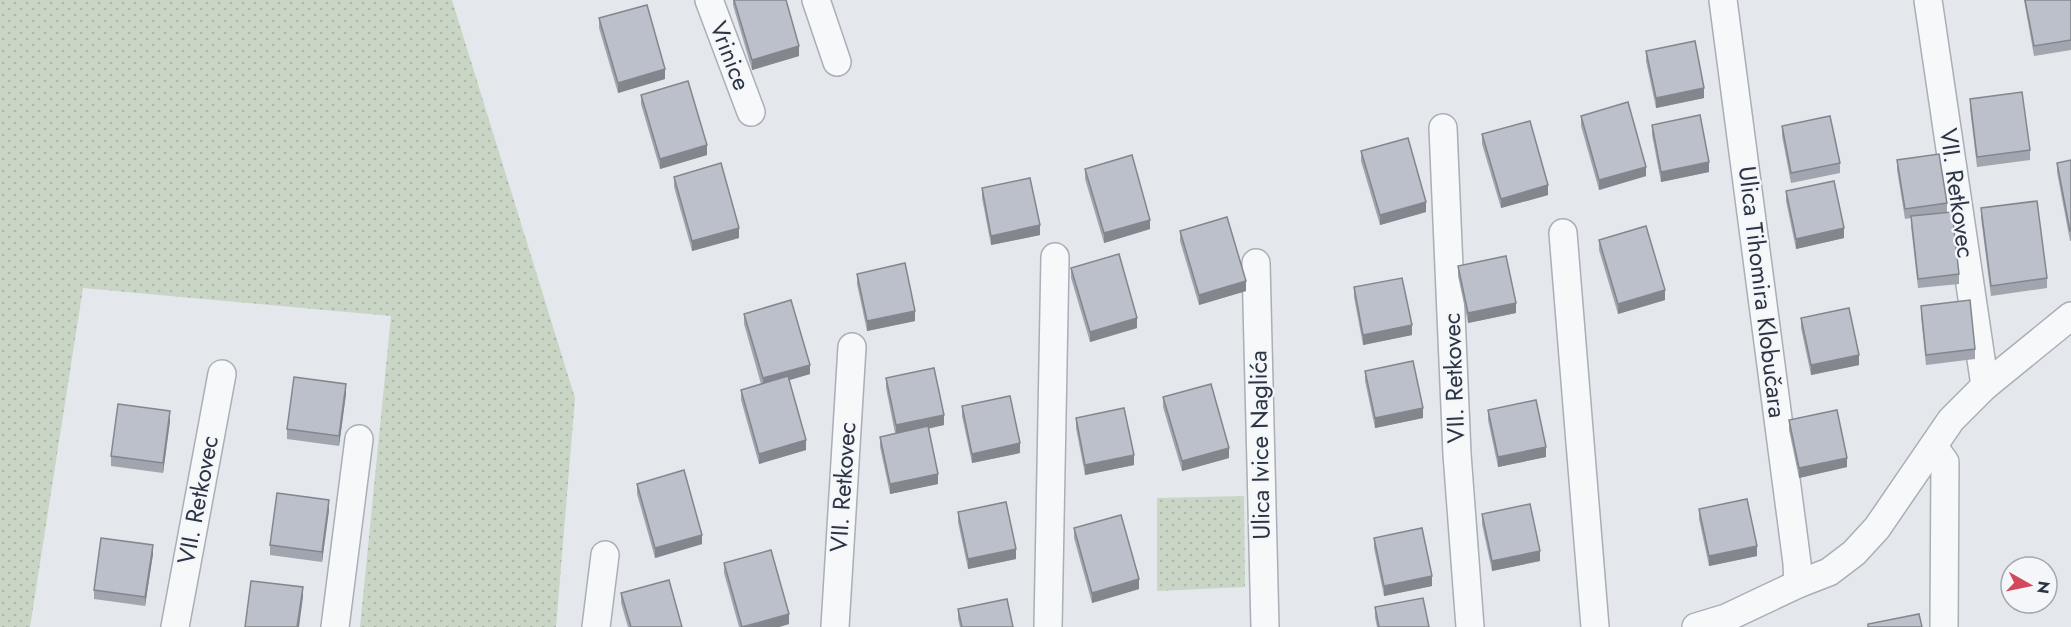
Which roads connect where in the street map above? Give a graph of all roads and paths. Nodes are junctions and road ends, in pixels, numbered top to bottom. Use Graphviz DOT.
graph roads {
  1 [pos="709,0"];
  2 [pos="816,0"];
  3 [pos="1723,0"];
  4 [pos="1928,0"];
  5 [pos="837,62"];
  6 [pos="751,112"];
  7 [pos="1443,128"];
  8 [pos="1563,233"];
  9 [pos="1055,257"];
  10 [pos="1256,263"];
  11 [pos="2071,316"];
  12 [pos="852,347"];
  13 [pos="222,374"];
  14 [pos="1985,386"];
  15 [pos="359,439"];
  16 [pos="1934,447"];
  17 [pos="605,555"];
  18 [pos="1798,584"];
  19 [pos="1727,623"];
  20 [pos="175,627"];
  21 [pos="334,627"];
  22 [pos="596,627"];
  23 [pos="835,627"];
  24 [pos="1048,627"];
  25 [pos="1265,627"];
  26 [pos="1470,627"];
  27 [pos="1595,627"];
  28 [pos="1696,627"];
  29 [pos="1944,627"];
  1 -- 6 [label="street, Vrinice"];
  2 -- 5 [label="street"];
  3 -- 18 [label="street, Ulica Tihomira Klobučara"];
  4 -- 14 [label="street, VII. Retkovec"];
  7 -- 26 [label="street, VII. Retkovec"];
  8 -- 27 [label="street"];
  9 -- 24 [label="street"];
  10 -- 25 [label="street, Ulica Ivice Naglića"];
  11 -- 14 [label="street"];
  12 -- 23 [label="street, VII. Retkovec"];
  13 -- 20 [label="street, VII. Retkovec"];
  14 -- 16 [label="street"];
  15 -- 21 [label="street"];
  16 -- 18 [label="street"];
  16 -- 29 [label="street"];
  17 -- 22 [label="street"];
  18 -- 19 [label="street"];
  19 -- 28 [label="street"];
}
